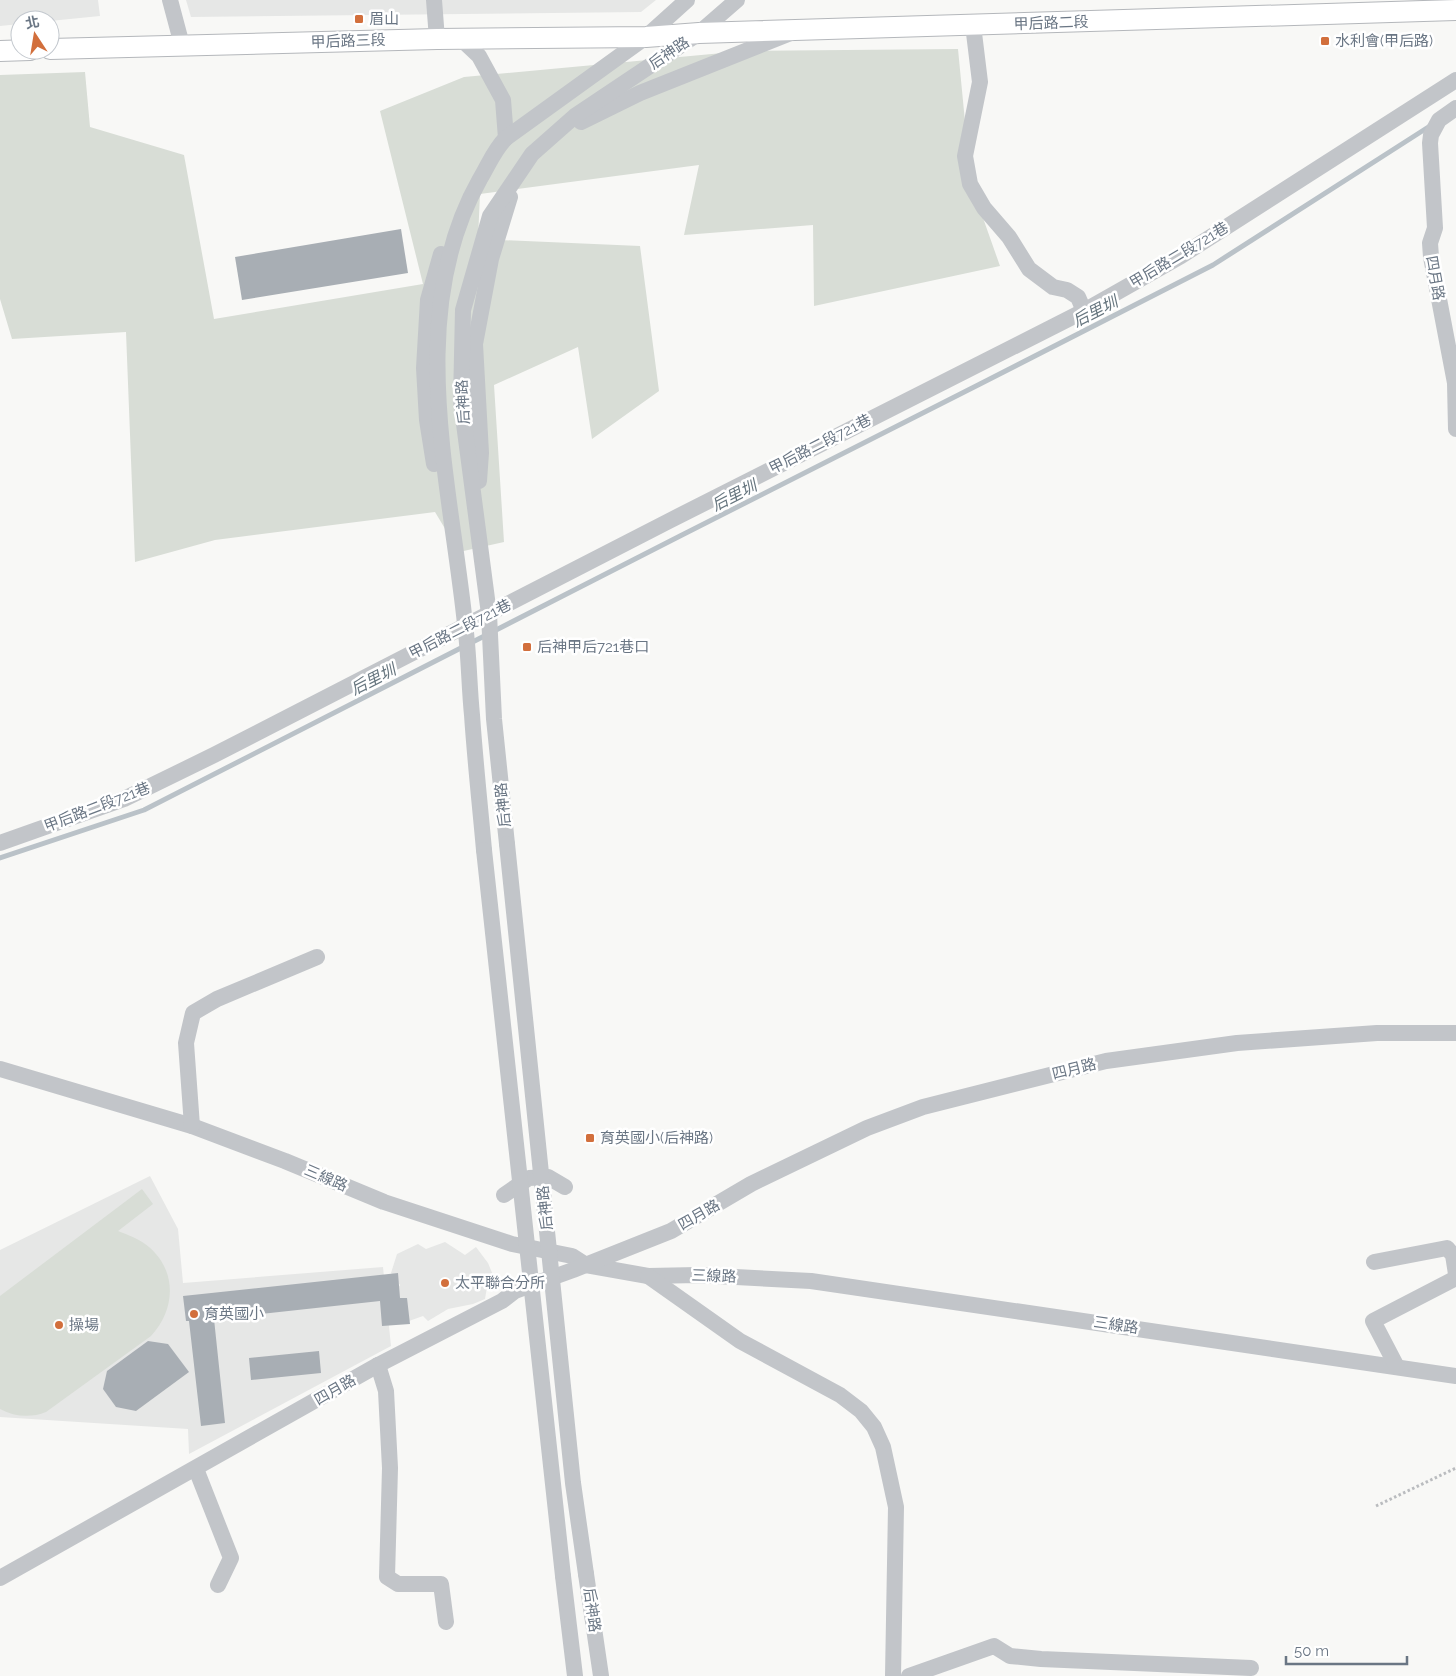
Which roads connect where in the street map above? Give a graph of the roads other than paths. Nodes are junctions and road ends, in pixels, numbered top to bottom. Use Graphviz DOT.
graph roads {
  1 [pos="170,0"];
  2 [pos="434,0"];
  3 [pos="687,0"];
  4 [pos="737,0"];
  5 [pos="1456,10"];
  6 [pos="973,25"];
  7 [pos="798,31"];
  8 [pos="699,33"];
  9 [pos="646,37"];
  10 [pos="437,38"];
  11 [pos="461,39"];
  12 [pos="182,45"];
  13 [pos="60,49"];
  14 [pos="1456,80"];
  15 [pos="1456,108"];
  16 [pos="554,135"];
  17 [pos="506,138"];
  18 [pos="1084,311"];
  19 [pos="1456,429"];
  20 [pos="489,614"];
  21 [pos="466,625"];
  22 [pos="0,843"];
  23 [pos="317,957"];
  24 [pos="1456,1033"];
  25 [pos="0,1069"];
  26 [pos="192,1126"];
  27 [pos="565,1187"];
  28 [pos="504,1195"];
  29 [pos="1374,1262"];
  30 [pos="586,1265"];
  31 [pos="1456,1274"];
  32 [pos="648,1276"];
  33 [pos="1456,1278"];
  34 [pos="378,1365"];
  35 [pos="1397,1367"];
  36 [pos="1456,1376"];
  37 [pos="196,1469"];
  38 [pos="0,1578"];
  39 [pos="218,1585"];
  40 [pos="446,1622"];
  41 [pos="1251,1668"];
  42 [pos="576,1676"];
  43 [pos="601,1676"];
  44 [pos="893,1676"];
  45 [pos="908,1676"];
  1 -- 12 [label="street"];
  2 -- 10 [label="street"];
  3 -- 9 [label="street, 后神路"];
  4 -- 8 [label="street, 后神路"];
  5 -- 6 [label="main road, 甲后路二段"];
  6 -- 7 [label="main road, 甲后路二段"];
  6 -- 18 [label="street"];
  7 -- 8 [label="main road, 甲后路二段"];
  7 -- 16 [label="street"];
  8 -- 9 [label="main road, 甲后路二段"];
  8 -- 16 [label="street, 后神路"];
  9 -- 11 [label="main road, 甲后路三段"];
  9 -- 17 [label="street, 后神路"];
  10 -- 11 [label="main road, 甲后路三段"];
  10 -- 12 [label="main road, 甲后路三段"];
  11 -- 17 [label="street"];
  12 -- 13 [label="main road, 甲后路三段"];
  14 -- 18 [label="street, 甲后路二段721巷"];
  15 -- 19 [label="street, 四月路"];
  16 -- 20 [label="street, 后神路"];
  17 -- 21 [label="street, 后神路"];
  18 -- 20 [label="street, 甲后路二段721巷"];
  20 -- 21 [label="street, 甲后路二段721巷"];
  20 -- 43 [label="street, 后神路, bridge"];
  21 -- 22 [label="street, 甲后路二段721巷"];
  21 -- 42 [label="street, 后神路, bridge"];
  23 -- 26 [label="street"];
  24 -- 30 [label="street, 四月路"];
  25 -- 26 [label="street, 三線路"];
  26 -- 30 [label="street, 三線路"];
  27 -- 28 [label="street"];
  29 -- 31 [label="street"];
  30 -- 32 [label="street, 三線路"];
  30 -- 34 [label="street, 四月路"];
  32 -- 35 [label="street, 三線路"];
  32 -- 44 [label="street"];
  33 -- 35 [label="street"];
  34 -- 37 [label="street, 四月路"];
  34 -- 40 [label="street"];
  35 -- 36 [label="street, 三線路"];
  37 -- 38 [label="street, 四月路"];
  37 -- 39 [label="street"];
  41 -- 45 [label="street"];
}
